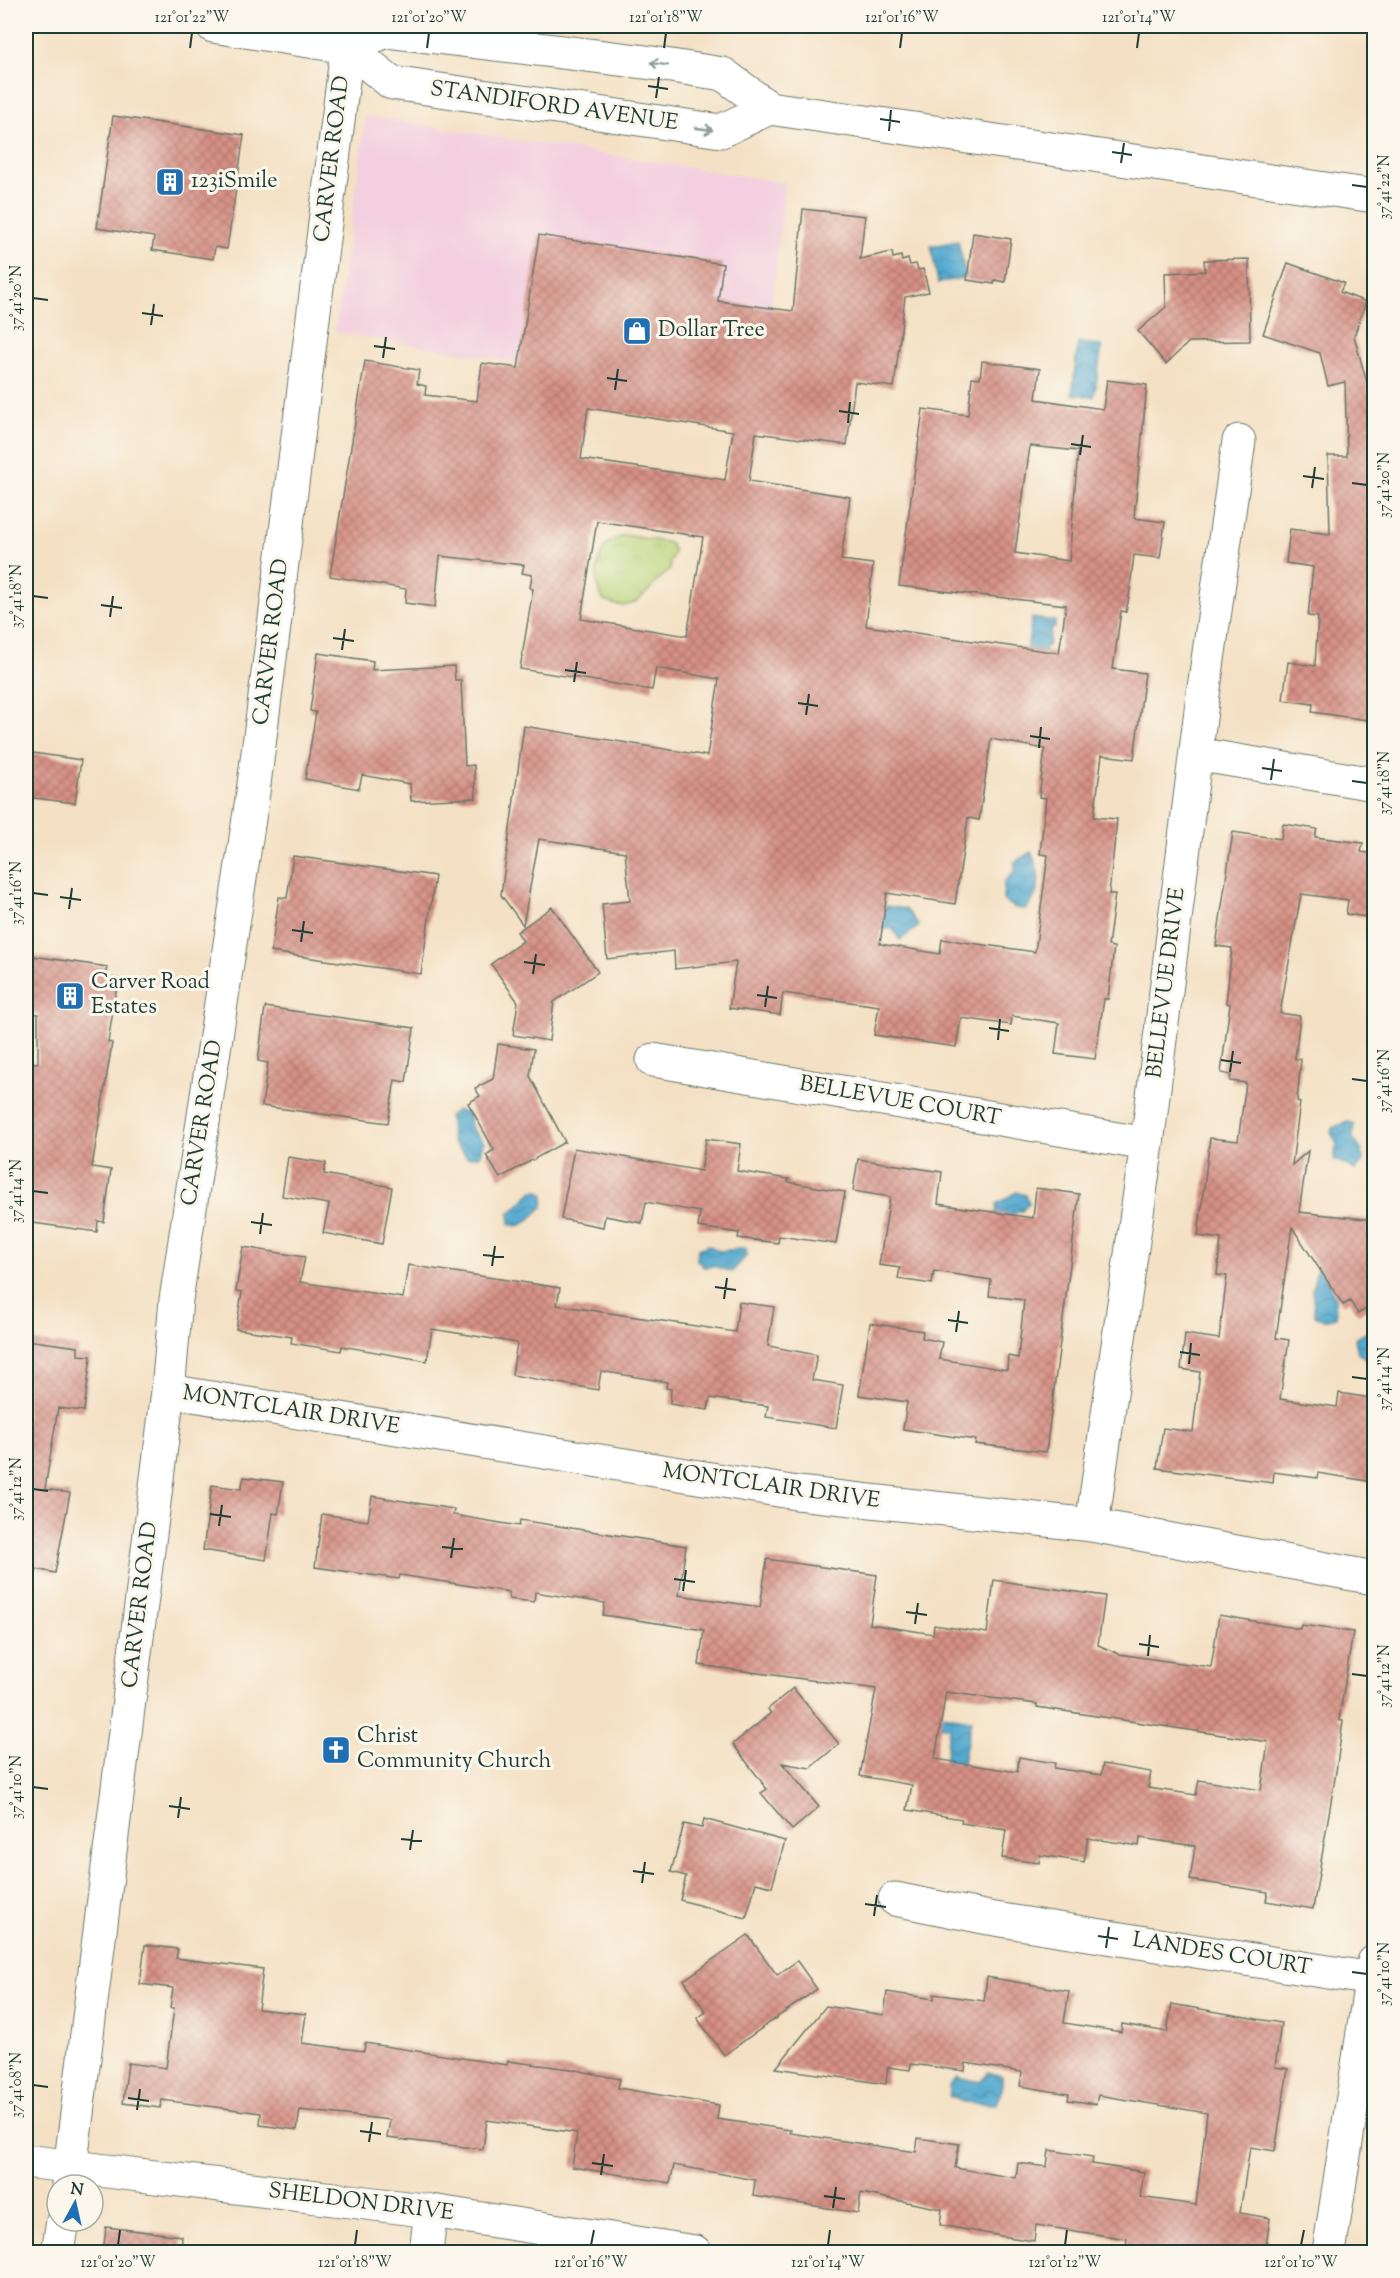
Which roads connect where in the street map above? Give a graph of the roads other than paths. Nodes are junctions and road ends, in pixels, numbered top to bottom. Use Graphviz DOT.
graph roads {
  1 [pos="213,26"];
  2 [pos="348,36"];
  3 [pos="769,108"];
  4 [pos="1374,196"];
  5 [pos="1239,441"];
  6 [pos="1196,754"];
  7 [pos="1374,784"];
  8 [pos="653,1060"];
  9 [pos="1147,1144"];
  10 [pos="168,1391"];
  11 [pos="1092,1525"];
  12 [pos="1374,1578"];
  13 [pos="895,1899"];
  14 [pos="1373,1971"];
  15 [pos="26,2161"];
  16 [pos="58,2173"];
  17 [pos="70,2173"];
  18 [pos="105,2180"];
  19 [pos="430,2211"];
  20 [pos="61,2233"];
  21 [pos="58,2253"];
  22 [pos="426,2253"];
  23 [pos="695,2253"];
  24 [pos="1329,2253"];
  1 -- 2 [label="street"];
  3 -- 2 [label="street, one-way"];
  2 -- 3 [label="street, STANDIFORD AVENUE, one-way"];
  2 -- 10 [label="street, CARVER ROAD"];
  3 -- 4 [label="street"];
  5 -- 6 [label="street, BELLEVUE DRIVE"];
  6 -- 7 [label="street"];
  6 -- 9 [label="street, BELLEVUE DRIVE"];
  8 -- 9 [label="street, BELLEVUE COURT"];
  9 -- 11 [label="street, BELLEVUE DRIVE"];
  10 -- 11 [label="street, MONTCLAIR DRIVE"];
  10 -- 17 [label="street, CARVER ROAD"];
  11 -- 12 [label="street, MONTCLAIR DRIVE"];
  13 -- 14 [label="street, LANDES COURT"];
  14 -- 24 [label="street"];
  15 -- 16 [label="street, SHELDON DRIVE"];
  18 -- 19 [label="street, SHELDON DRIVE"];
  19 -- 22 [label="street"];
  19 -- 23 [label="street, SHELDON DRIVE"];
  20 -- 21 [label="street"];
}
